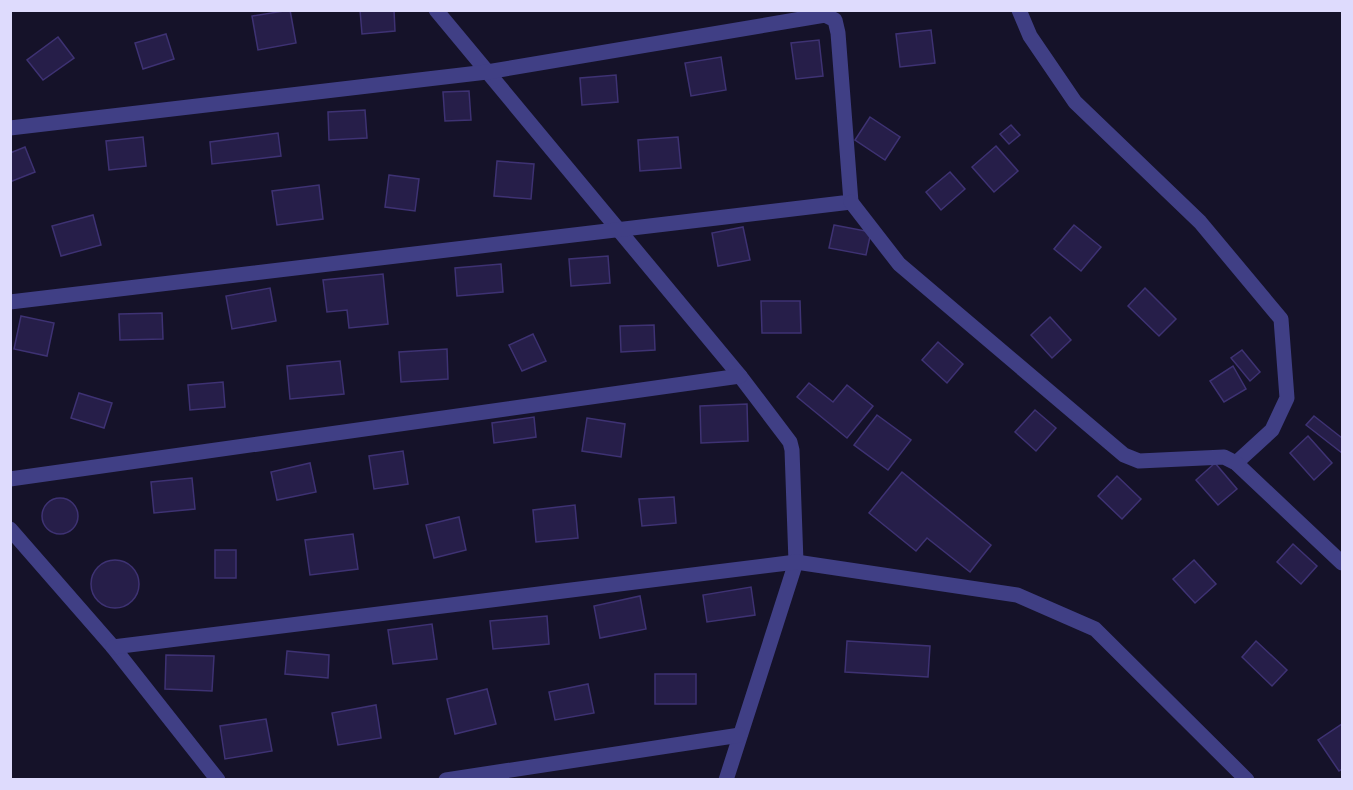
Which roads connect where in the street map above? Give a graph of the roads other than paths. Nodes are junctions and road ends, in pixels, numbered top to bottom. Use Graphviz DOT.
graph roads {
  1 [pos="436,10"];
  2 [pos="1019,10"];
  3 [pos="487,72"];
  4 [pos="10,128"];
  5 [pos="851,202"];
  6 [pos="617,228"];
  7 [pos="10,302"];
  8 [pos="740,376"];
  9 [pos="1236,463"];
  10 [pos="10,479"];
  11 [pos="10,529"];
  12 [pos="796,562"];
  13 [pos="1342,563"];
  14 [pos="113,647"];
  15 [pos="740,735"];
  16 [pos="218,780"];
  17 [pos="446,780"];
  18 [pos="726,780"];
  19 [pos="1247,780"];
  1 -- 3 [label="street"];
  2 -- 9 [label="street"];
  3 -- 4 [label="street"];
  3 -- 5 [label="street"];
  3 -- 6 [label="street"];
  5 -- 6 [label="street"];
  5 -- 9 [label="street"];
  6 -- 7 [label="street"];
  6 -- 8 [label="street"];
  8 -- 10 [label="street"];
  8 -- 12 [label="street"];
  9 -- 13 [label="street"];
  11 -- 14 [label="street"];
  12 -- 14 [label="street"];
  12 -- 15 [label="street"];
  12 -- 19 [label="street"];
  14 -- 16 [label="street"];
  15 -- 17 [label="street"];
  15 -- 18 [label="street"];
}
